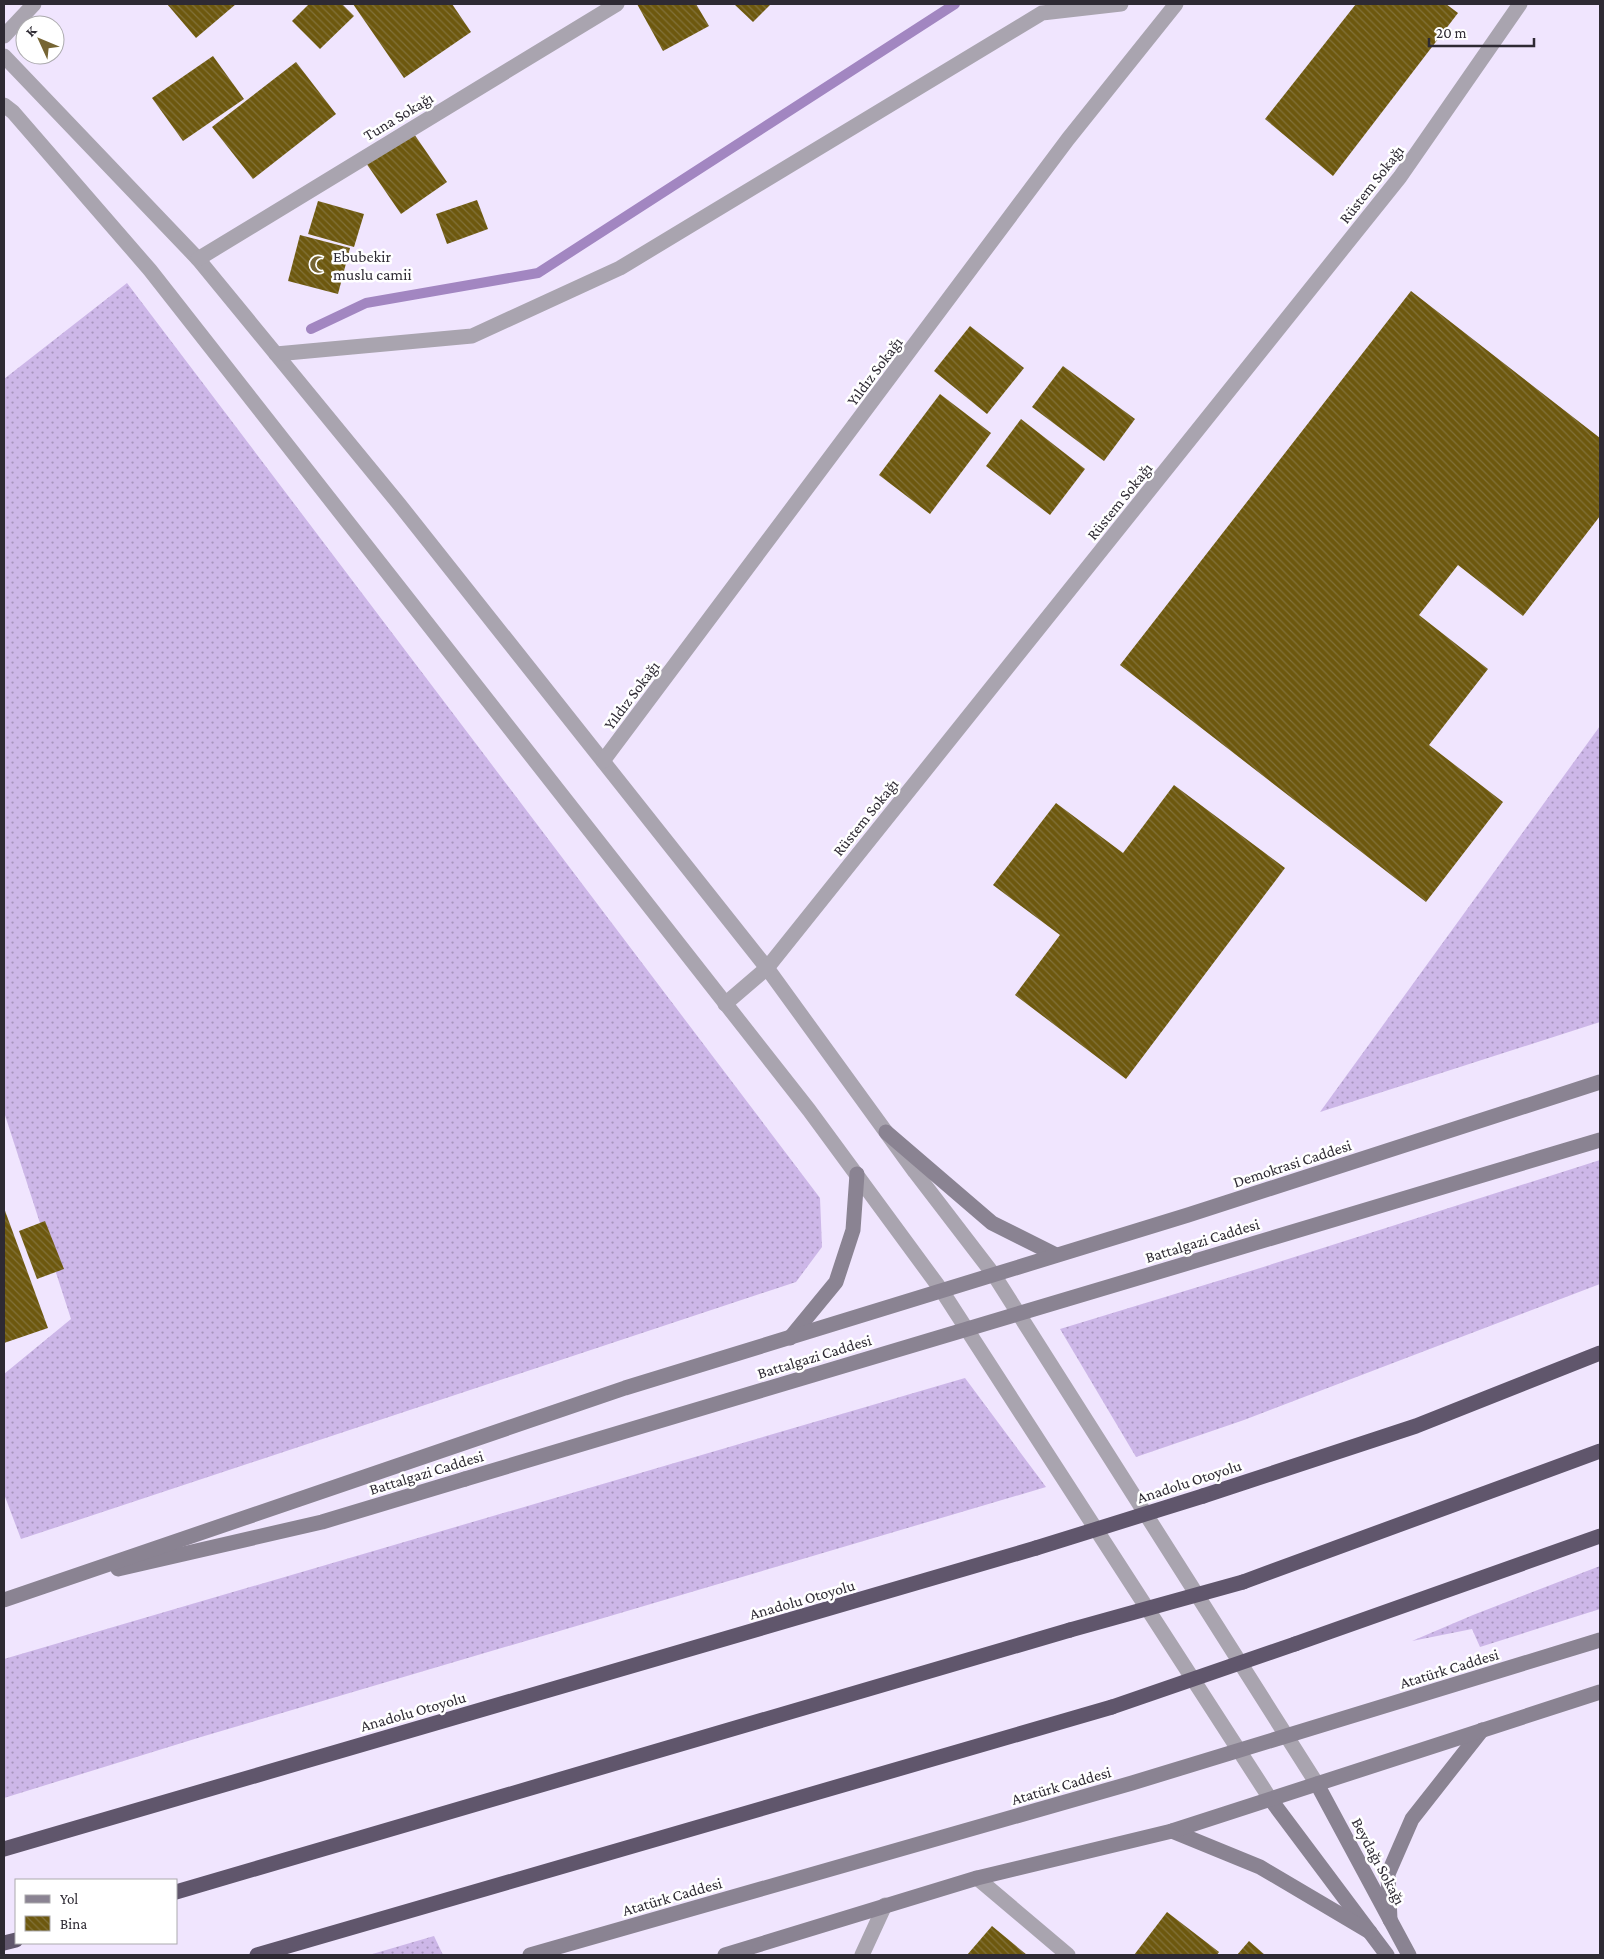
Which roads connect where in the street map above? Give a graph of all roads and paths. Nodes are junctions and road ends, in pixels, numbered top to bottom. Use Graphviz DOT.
graph roads {
  1 [pos="34,4"];
  2 [pos="617,4"];
  3 [pos="1121,4"];
  4 [pos="1176,4"];
  5 [pos="1520,4"];
  6 [pos="4,36"];
  7 [pos="4,56"];
  8 [pos="4,105"];
  9 [pos="198,259"];
  10 [pos="276,354"];
  11 [pos="603,761"];
  12 [pos="767,968"];
  13 [pos="725,1004"];
  14 [pos="1600,1082"];
  15 [pos="886,1132"];
  16 [pos="1600,1140"];
  17 [pos="857,1174"];
  18 [pos="1056,1255"];
  19 [pos="994,1275"];
  20 [pos="942,1290"];
  21 [pos="790,1338"];
  22 [pos="1600,1353"];
  23 [pos="1600,1451"];
  24 [pos="1600,1536"];
  25 [pos="33,1589"];
  26 [pos="4,1600"];
  27 [pos="1600,1640"];
  28 [pos="1600,1692"];
  29 [pos="1482,1730"];
  30 [pos="1317,1784"];
  31 [pos="1271,1800"];
  32 [pos="1172,1831"];
  33 [pos="4,1849"];
  34 [pos="977,1878"];
  35 [pos="178,1891"];
  36 [pos="885,1905"];
  37 [pos="1390,1920"];
  38 [pos="1370,1932"];
  39 [pos="257,1955"];
  40 [pos="530,1955"];
  41 [pos="725,1955"];
  42 [pos="862,1955"];
  43 [pos="1068,1955"];
  44 [pos="1387,1955"];
  45 [pos="1409,1955"];
  1 -- 6 [label="street"];
  2 -- 9 [label="street, Tuna Sokağı"];
  3 -- 10 [label="street"];
  4 -- 11 [label="street, Yıldız Sokağı"];
  5 -- 12 [label="street, Rüstem Sokağı"];
  7 -- 9 [label="street"];
  8 -- 13 [label="street"];
  9 -- 10 [label="street"];
  10 -- 11 [label="street"];
  11 -- 12 [label="street"];
  12 -- 13 [label="street, Rüstem Sokağı"];
  12 -- 15 [label="street"];
  13 -- 17 [label="street"];
  14 -- 18 [label="main road, Demokrasi Caddesi"];
  15 -- 18 [label="main road"];
  15 -- 19 [label="street"];
  16 -- 25 [label="main road, Battalgazi Caddesi, bridge"];
  17 -- 20 [label="street"];
  17 -- 21 [label="main road"];
  18 -- 19 [label="main road, Demokrasi Caddesi"];
  19 -- 20 [label="main road, Battalgazi Caddesi"];
  19 -- 30 [label="street"];
  20 -- 21 [label="main road, Battalgazi Caddesi"];
  20 -- 31 [label="street"];
  21 -- 25 [label="main road, Battalgazi Caddesi"];
  22 -- 33 [label="highway, Anadolu Otoyolu, bridge"];
  23 -- 35 [label="highway, bridge"];
  24 -- 39 [label="highway, bridge"];
  25 -- 26 [label="main road, Battalgazi Caddesi"];
  27 -- 40 [label="main road, Atatürk Caddesi, bridge"];
  28 -- 29 [label="main road"];
  29 -- 30 [label="main road"];
  29 -- 37 [label="main road"];
  30 -- 31 [label="main road"];
  30 -- 37 [label="main road, Beydağı Sokağı"];
  31 -- 32 [label="main road"];
  31 -- 38 [label="main road"];
  32 -- 34 [label="main road"];
  32 -- 38 [label="main road"];
  34 -- 36 [label="main road"];
  34 -- 43 [label="street"];
  36 -- 41 [label="main road"];
  36 -- 42 [label="street"];
  37 -- 45 [label="main road, Beydağı Sokağı"];
  38 -- 44 [label="main road"];
}
